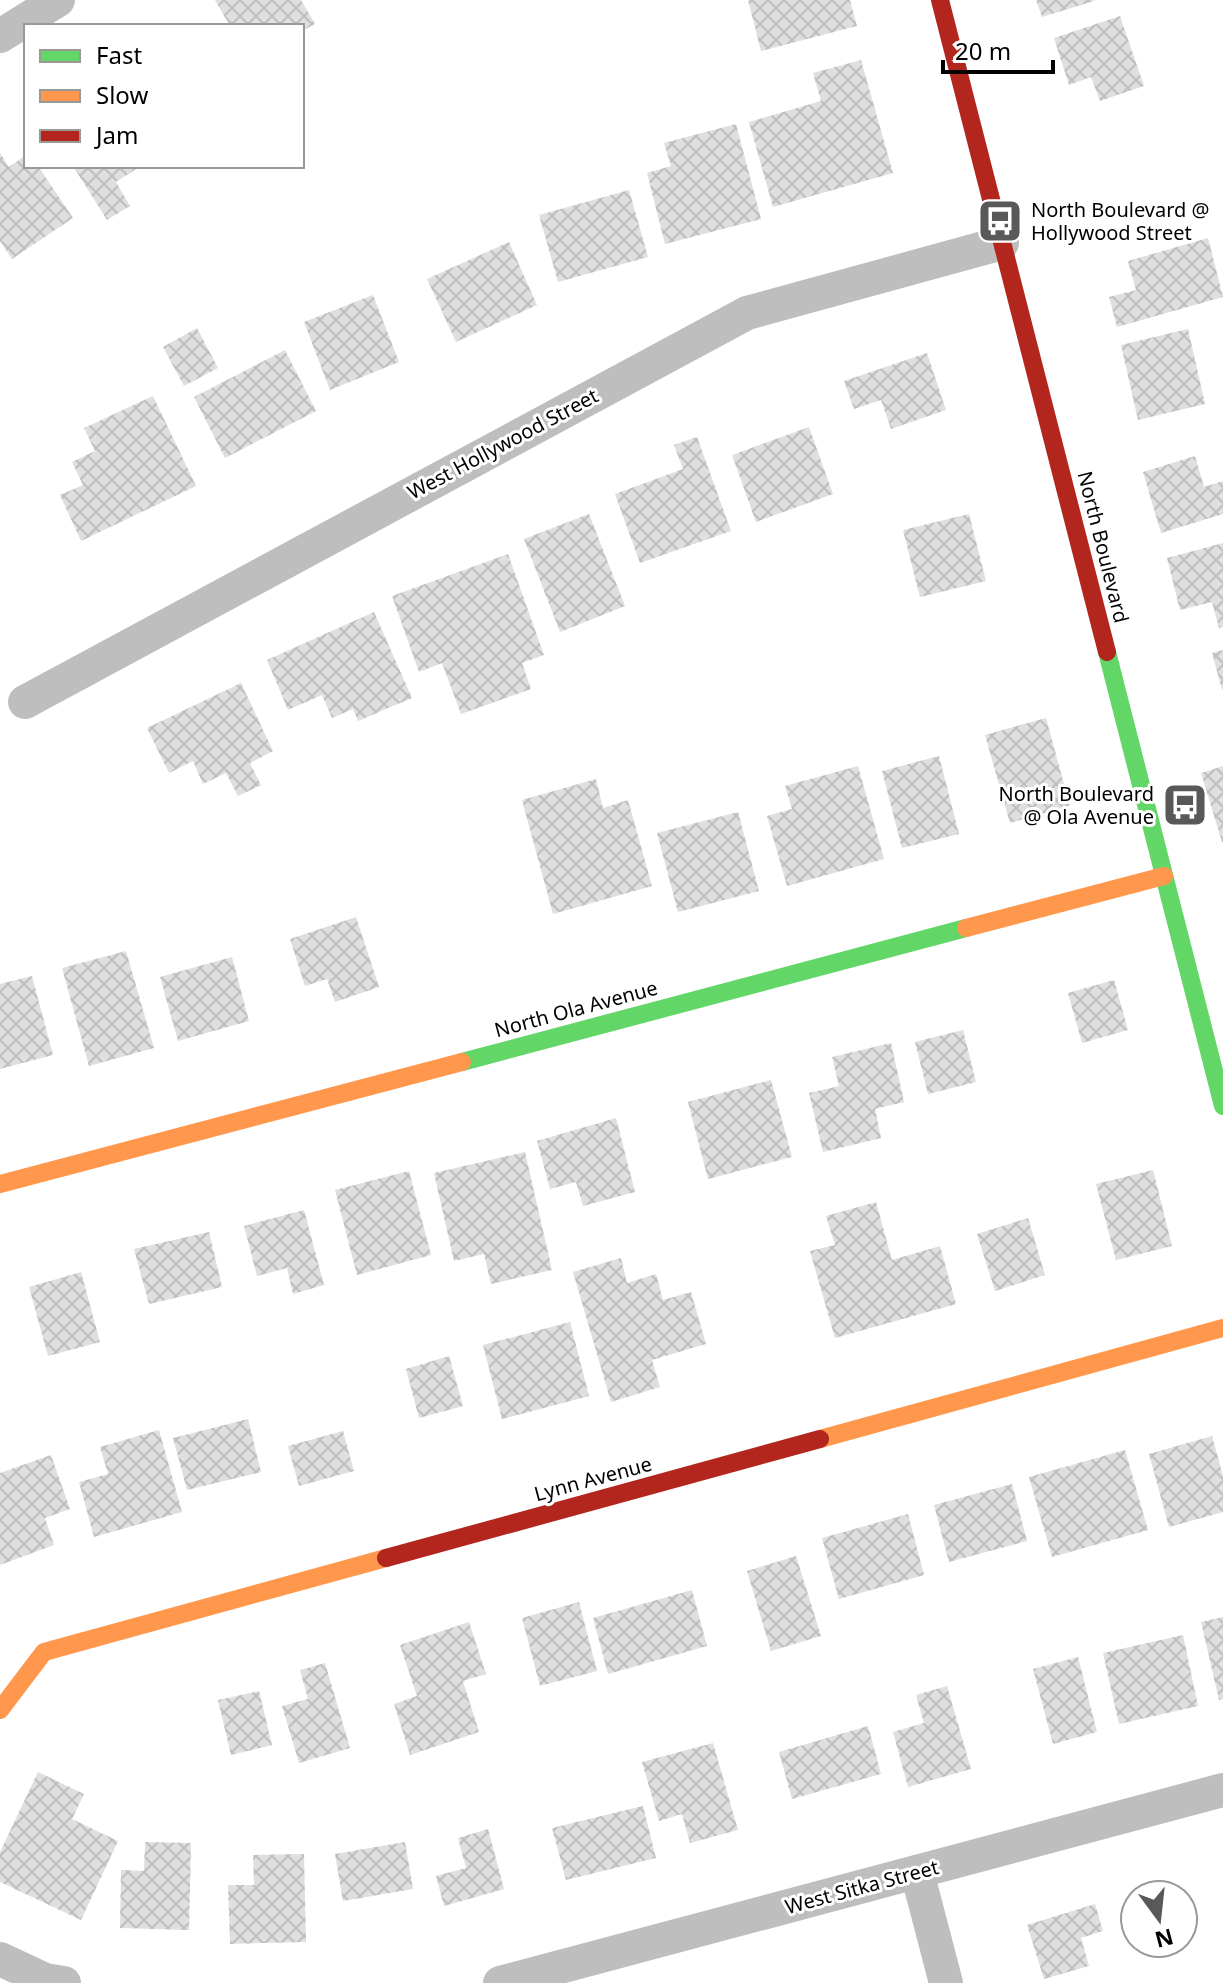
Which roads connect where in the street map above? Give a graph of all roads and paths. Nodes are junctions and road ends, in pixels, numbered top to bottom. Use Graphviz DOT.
graph roads {
  1 [pos="58,0"];
  2 [pos="940,0"];
  3 [pos="0,36"];
  4 [pos="1002,243"];
  5 [pos="25,702"];
  6 [pos="1164,876"];
  7 [pos="1223,1106"];
  8 [pos="0,1184"];
  9 [pos="1223,1328"];
  10 [pos="0,1710"];
  11 [pos="1223,1790"];
  12 [pos="917,1872"];
  13 [pos="0,1959"];
  14 [pos="64,1983"];
  15 [pos="500,1983"];
  16 [pos="946,1983"];
  1 -- 3 [label="street"];
  2 -- 4 [label="street, North Boulevard"];
  4 -- 5 [label="street, West Hollywood Street"];
  4 -- 6 [label="street, North Boulevard"];
  6 -- 7 [label="street, North Boulevard"];
  6 -- 8 [label="street, North Ola Avenue"];
  9 -- 10 [label="street, Lynn Avenue"];
  11 -- 12 [label="street, West Sitka Street"];
  12 -- 15 [label="street, West Sitka Street"];
  12 -- 16 [label="street"];
  13 -- 14 [label="street"];
}
